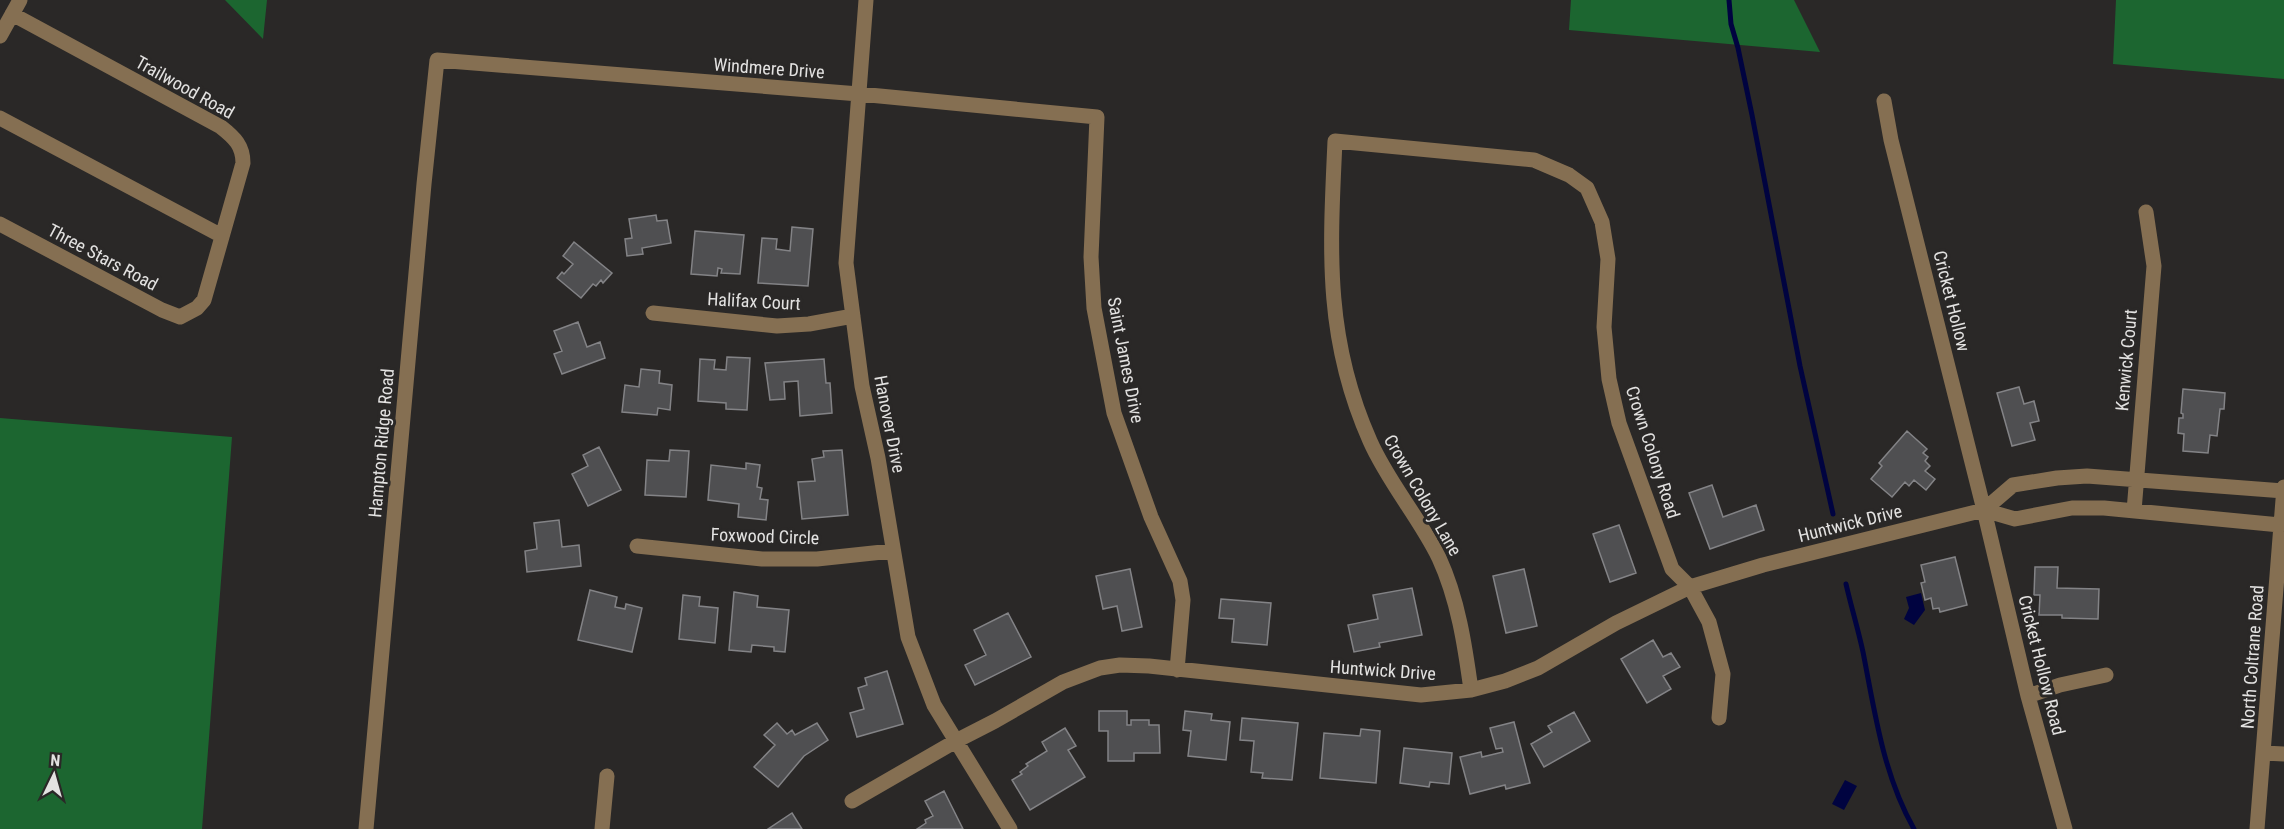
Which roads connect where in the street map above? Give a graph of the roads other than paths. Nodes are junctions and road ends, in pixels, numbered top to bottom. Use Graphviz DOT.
graph roads {
  1 [pos="20,0"];
  2 [pos="866,0"];
  3 [pos="12,14"];
  4 [pos="0,36"];
  5 [pos="437,60"];
  6 [pos="859,94"];
  7 [pos="1884,101"];
  8 [pos="1097,117"];
  9 [pos="0,118"];
  10 [pos="1335,141"];
  11 [pos="2146,212"];
  12 [pos="0,224"];
  13 [pos="222,236"];
  14 [pos="189,314"];
  15 [pos="653,314"];
  16 [pos="853,316"];
  17 [pos="2136,479"];
  18 [pos="2284,489"];
  19 [pos="1984,510"];
  20 [pos="2134,511"];
  21 [pos="2280,525"];
  22 [pos="637,546"];
  23 [pos="892,551"];
  24 [pos="1690,587"];
  25 [pos="1177,670"];
  26 [pos="2106,675"];
  27 [pos="1471,690"];
  28 [pos="2028,696"];
  29 [pos="1719,718"];
  30 [pos="956,741"];
  31 [pos="2264,753"];
  32 [pos="2284,754"];
  33 [pos="607,776"];
  34 [pos="852,801"];
  35 [pos="366,829"];
  36 [pos="602,829"];
  37 [pos="1010,829"];
  38 [pos="2066,829"];
  39 [pos="2257,829"];
  1 -- 3 [label="street"];
  2 -- 6 [label="street, Hanover Drive"];
  3 -- 4 [label="street"];
  3 -- 13 [label="street, Trailwood Road"];
  5 -- 6 [label="street, Windmere Drive"];
  5 -- 35 [label="street, Hampton Ridge Road"];
  6 -- 8 [label="street, Windmere Drive"];
  6 -- 16 [label="street, Hanover Drive"];
  7 -- 19 [label="street, Cricket Hollow"];
  8 -- 25 [label="street, Saint James Drive"];
  9 -- 13 [label="street"];
  10 -- 24 [label="street, Crown Colony Road"];
  10 -- 27 [label="street, Crown Colony Lane"];
  11 -- 17 [label="street, Kenwick Court"];
  12 -- 14 [label="street, Three Stars Road"];
  13 -- 14 [label="street, Trailwood Road"];
  15 -- 16 [label="street, Halifax Court"];
  16 -- 23 [label="street, Hanover Drive"];
  17 -- 18 [label="street, Huntwick Drive"];
  17 -- 19 [label="street, Huntwick Drive"];
  17 -- 20 [label="street, Kenwick Court"];
  18 -- 21 [label="street, North Coltrane Road"];
  19 -- 20 [label="street"];
  19 -- 24 [label="street, Huntwick Drive"];
  19 -- 28 [label="street, Cricket Hollow Road"];
  20 -- 21 [label="street"];
  21 -- 31 [label="street, North Coltrane Road"];
  22 -- 23 [label="street, Foxwood Circle"];
  23 -- 30 [label="street, Hanover Drive"];
  24 -- 27 [label="street, Huntwick Drive"];
  24 -- 29 [label="street, Crown Colony Road"];
  25 -- 27 [label="street, Huntwick Drive"];
  25 -- 30 [label="street, Huntwick Drive"];
  26 -- 28 [label="street"];
  28 -- 38 [label="street, Cricket Hollow Road"];
  30 -- 34 [label="street, Huntwick Drive"];
  30 -- 37 [label="street, Hanover Drive"];
  31 -- 32 [label="street"];
  31 -- 39 [label="street, North Coltrane Road"];
  33 -- 36 [label="street"];
}
